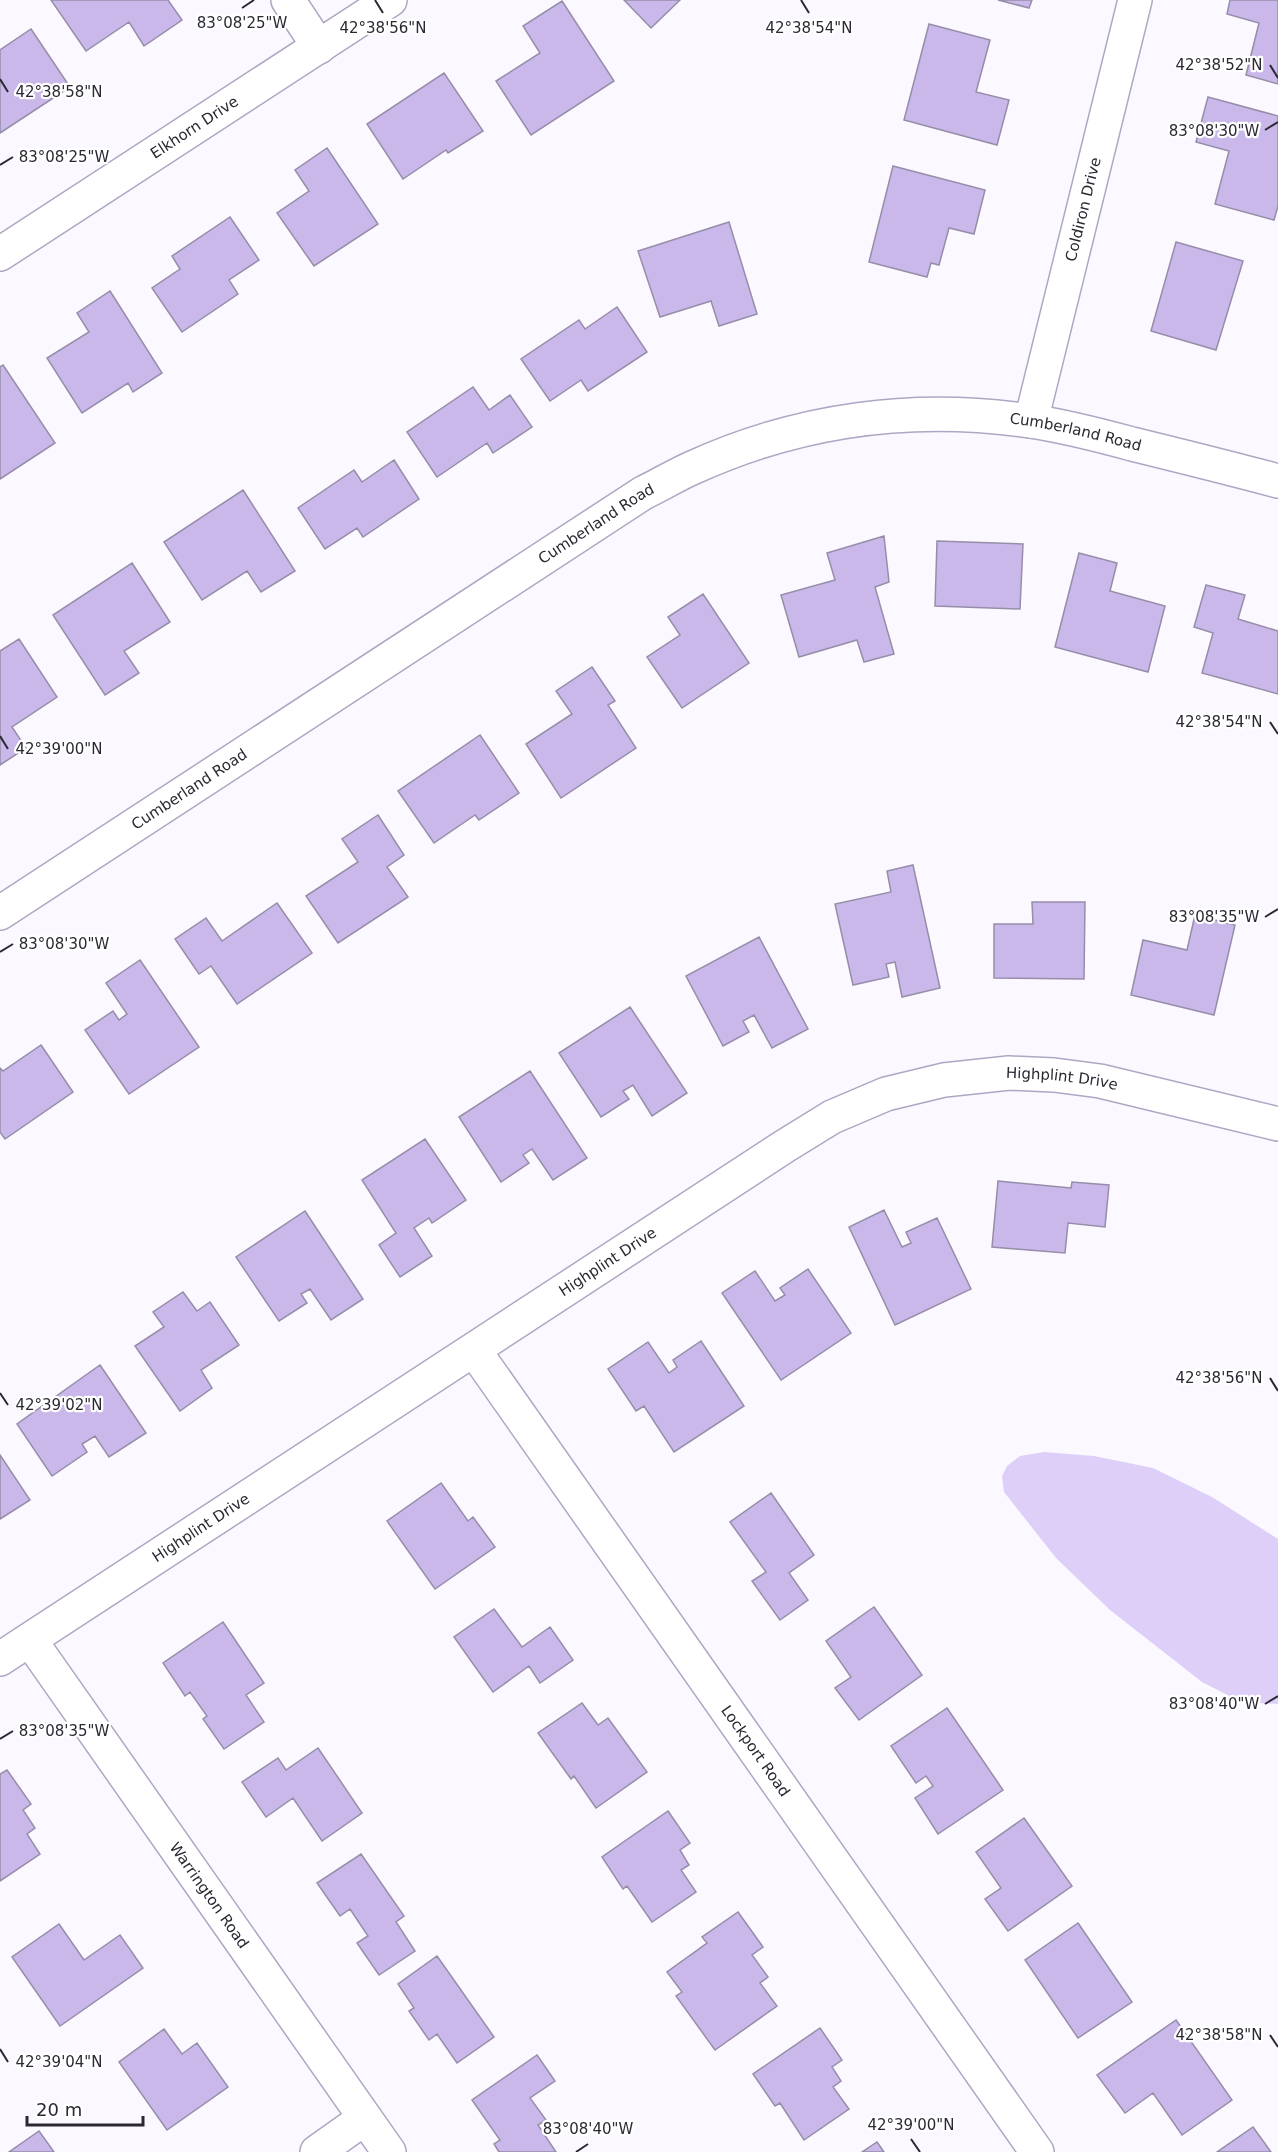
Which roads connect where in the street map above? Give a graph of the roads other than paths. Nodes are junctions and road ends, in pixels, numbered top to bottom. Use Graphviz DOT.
graph roads {
  1 [pos="288,0"];
  2 [pos="390,0"];
  3 [pos="1135,0"];
  4 [pos="319,46"];
  5 [pos="0,254"];
  6 [pos="1031,421"];
  7 [pos="1278,481"];
  8 [pos="0,913"];
  9 [pos="1278,1124"];
  10 [pos="474,1350"];
  11 [pos="30,1640"];
  12 [pos="0,1659"];
  13 [pos="365,2118"];
  14 [pos="317,2152"];
  15 [pos="389,2152"];
  16 [pos="1037,2152"];
  1 -- 4 [label="street"];
  2 -- 4 [label="street, Elkhorn Drive"];
  3 -- 6 [label="street, Coldiron Drive"];
  4 -- 5 [label="street, Elkhorn Drive"];
  6 -- 7 [label="street, Cumberland Road"];
  6 -- 8 [label="street, Cumberland Road"];
  9 -- 10 [label="street, Highplint Drive"];
  10 -- 11 [label="street, Highplint Drive"];
  10 -- 16 [label="street, Lockport Road"];
  11 -- 12 [label="street, Highplint Drive"];
  11 -- 13 [label="street, Warrington Road"];
  13 -- 14 [label="street"];
  13 -- 15 [label="street, Warrington Road"];
}
